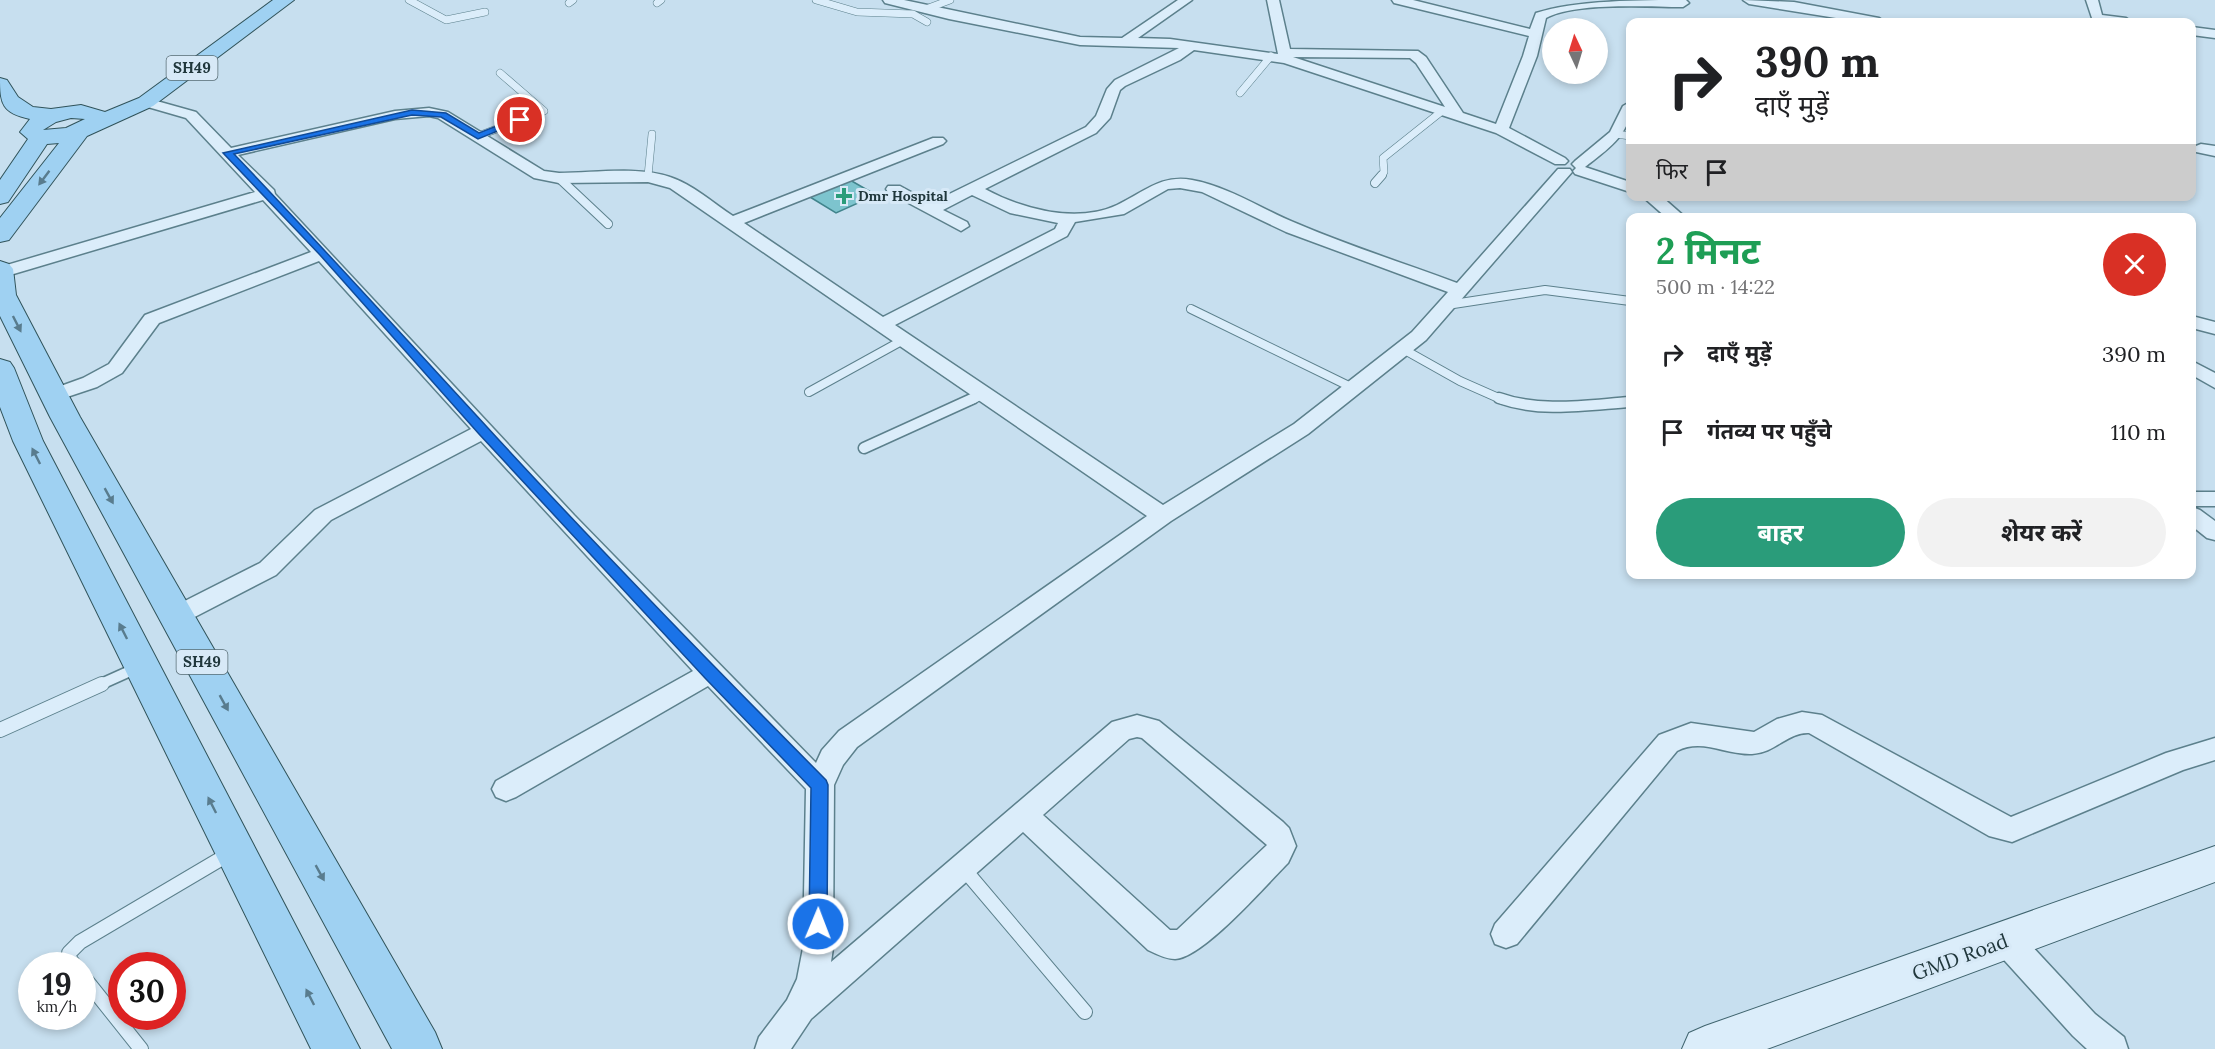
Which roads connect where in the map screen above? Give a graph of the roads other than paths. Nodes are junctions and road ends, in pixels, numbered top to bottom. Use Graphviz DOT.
graph roads {
  1 [pos="269,0"];
  2 [pos="285,0"];
  3 [pos="409,0"];
  4 [pos="816,0"];
  5 [pos="889,0"];
  6 [pos="950,0"];
  7 [pos="1186,0"];
  8 [pos="1273,0"];
  9 [pos="1398,0"];
  10 [pos="1749,0"];
  11 [pos="2092,0"];
  12 [pos="1682,6"];
  13 [pos="485,12"];
  14 [pos="927,16"];
  15 [pos="1858,18"];
  16 [pos="2097,18"];
  17 [pos="2196,32"];
  18 [pos="1537,34"];
  19 [pos="2215,34"];
  20 [pos="1123,43"];
  21 [pos="1191,46"];
  22 [pos="1281,56"];
  23 [pos="500,73"];
  24 [pos="0,84"];
  25 [pos="1240,93"];
  26 [pos="146,102"];
  27 [pos="1442,111"];
  28 [pos="54,116"];
  29 [pos="1458,116"];
  30 [pos="0,122"];
  31 [pos="88,123"];
  32 [pos="1501,130"];
  33 [pos="37,132"];
  34 [pos="652,134"];
  35 [pos="1623,135"];
  36 [pos="478,136"];
  37 [pos="938,141"];
  38 [pos="228,153"];
  39 [pos="1571,167"];
  40 [pos="648,177"];
  41 [pos="560,178"];
  42 [pos="1375,183"];
  43 [pos="1626,186"];
  44 [pos="894,189"];
  45 [pos="973,189"];
  46 [pos="268,193"];
  47 [pos="0,197"];
  48 [pos="1656,201"];
  49 [pos="930,210"];
  50 [pos="1672,213"];
  51 [pos="1069,219"];
  52 [pos="732,222"];
  53 [pos="608,224"];
  54 [pos="961,226"];
  55 [pos="0,235"];
  56 [pos="323,253"];
  57 [pos="0,271"];
  58 [pos="1453,298"];
  59 [pos="1626,300"];
  60 [pos="1191,309"];
  61 [pos="2196,323"];
  62 [pos="883,324"];
  63 [pos="2215,328"];
  64 [pos="905,339"];
  65 [pos="1402,349"];
  66 [pos="0,368"];
  67 [pos="2196,370"];
  68 [pos="2215,382"];
  69 [pos="1353,388"];
  70 [pos="809,392"];
  71 [pos="984,394"];
  72 [pos="54,395"];
  73 [pos="1626,402"];
  74 [pos="483,431"];
  75 [pos="864,448"];
  76 [pos="2196,499"];
  77 [pos="2215,500"];
  78 [pos="1163,516"];
  79 [pos="2196,518"];
  80 [pos="2215,532"];
  81 [pos="176,616"];
  82 [pos="141,667"];
  83 [pos="710,674"];
  84 [pos="0,730"];
  85 [pos="2215,748"];
  86 [pos="820,785"];
  87 [pos="506,789"];
  88 [pos="1024,815"];
  89 [pos="235,850"];
  90 [pos="2215,864"];
  91 [pos="963,868"];
  92 [pos="1506,934"];
  93 [pos="2006,940"];
  94 [pos="70,952"];
  95 [pos="96,993"];
  96 [pos="798,1011"];
  97 [pos="1085,1012"];
  98 [pos="141,1049"];
  99 [pos="336,1049"];
  100 [pos="418,1049"];
  101 [pos="771,1049"];
  102 [pos="1705,1049"];
  103 [pos="2112,1049"];
  1 -- 31 [label="main road, SH49"];
  2 -- 26 [label="main road, SH49"];
  3 -- 13 [label="lane"];
  4 -- 14 [label="lane"];
  5 -- 14 [label="street"];
  6 -- 14 [label="lane"];
  7 -- 20 [label="street"];
  8 -- 22 [label="street"];
  9 -- 18 [label="street"];
  10 -- 15 [label="street"];
  11 -- 16 [label="street"];
  12 -- 18 [label="street"];
  14 -- 20 [label="street"];
  17 -- 19 [label="street"];
  18 -- 32 [label="street"];
  20 -- 21 [label="street"];
  21 -- 22 [label="street"];
  21 -- 45 [label="street"];
  22 -- 25 [label="lane"];
  22 -- 27 [label="street"];
  22 -- 29 [label="street"];
  23 -- 36 [label="lane"];
  24 -- 28 [label="main road"];
  26 -- 31 [label="main road, SH49"];
  26 -- 38 [label="street"];
  27 -- 29 [label="street"];
  27 -- 42 [label="lane"];
  28 -- 31 [label="main road"];
  28 -- 33 [label="main road"];
  29 -- 32 [label="street"];
  30 -- 33 [label="main road"];
  31 -- 33 [label="main road"];
  31 -- 55 [label="main road, SH49, one-way"];
  32 -- 39 [label="street"];
  33 -- 47 [label="main road"];
  34 -- 40 [label="lane"];
  35 -- 39 [label="street"];
  36 -- 38 [label="street"];
  36 -- 41 [label="street"];
  37 -- 52 [label="street"];
  38 -- 46 [label="street"];
  39 -- 43 [label="street"];
  39 -- 58 [label="street"];
  40 -- 41 [label="street"];
  40 -- 52 [label="street"];
  41 -- 53 [label="lane"];
  44 -- 49 [label="street"];
  45 -- 49 [label="street"];
  45 -- 51 [label="street"];
  46 -- 56 [label="street"];
  46 -- 57 [label="street"];
  48 -- 50 [label="street"];
  49 -- 54 [label="street"];
  51 -- 58 [label="street"];
  51 -- 62 [label="street"];
  52 -- 62 [label="street"];
  56 -- 72 [label="street"];
  56 -- 74 [label="street"];
  57 -- 72 [label="main road, SH49, one-way"];
  58 -- 59 [label="lane"];
  58 -- 65 [label="street"];
  60 -- 69 [label="lane"];
  61 -- 63 [label="street"];
  62 -- 64 [label="street"];
  64 -- 70 [label="lane"];
  64 -- 71 [label="street"];
  65 -- 69 [label="street"];
  65 -- 73 [label="lane"];
  82 -- 66 [label="main road, one-way"];
  67 -- 68 [label="street"];
  69 -- 78 [label="street"];
  71 -- 75 [label="lane"];
  71 -- 78 [label="street"];
  72 -- 81 [label="main road, SH49, one-way"];
  74 -- 81 [label="street"];
  74 -- 83 [label="street"];
  76 -- 77 [label="street"];
  78 -- 86 [label="street"];
  79 -- 80 [label="street"];
  81 -- 100 [label="main road, SH49, one-way"];
  82 -- 84 [label="lane"];
  89 -- 82 [label="main road, one-way"];
  83 -- 86 [label="street"];
  83 -- 87 [label="street"];
  85 -- 92 [label="street"];
  86 -- 96 [label="street"];
  88 -- 88 [label="street"];
  88 -- 91 [label="street"];
  89 -- 94 [label="lane"];
  99 -- 89 [label="main road, one-way"];
  90 -- 93 [label="main road, GMD Road"];
  91 -- 96 [label="street"];
  91 -- 97 [label="lane"];
  93 -- 102 [label="main road, GMD Road"];
  93 -- 103 [label="street"];
  95 -- 98 [label="lane"];
  96 -- 101 [label="street"];
}
